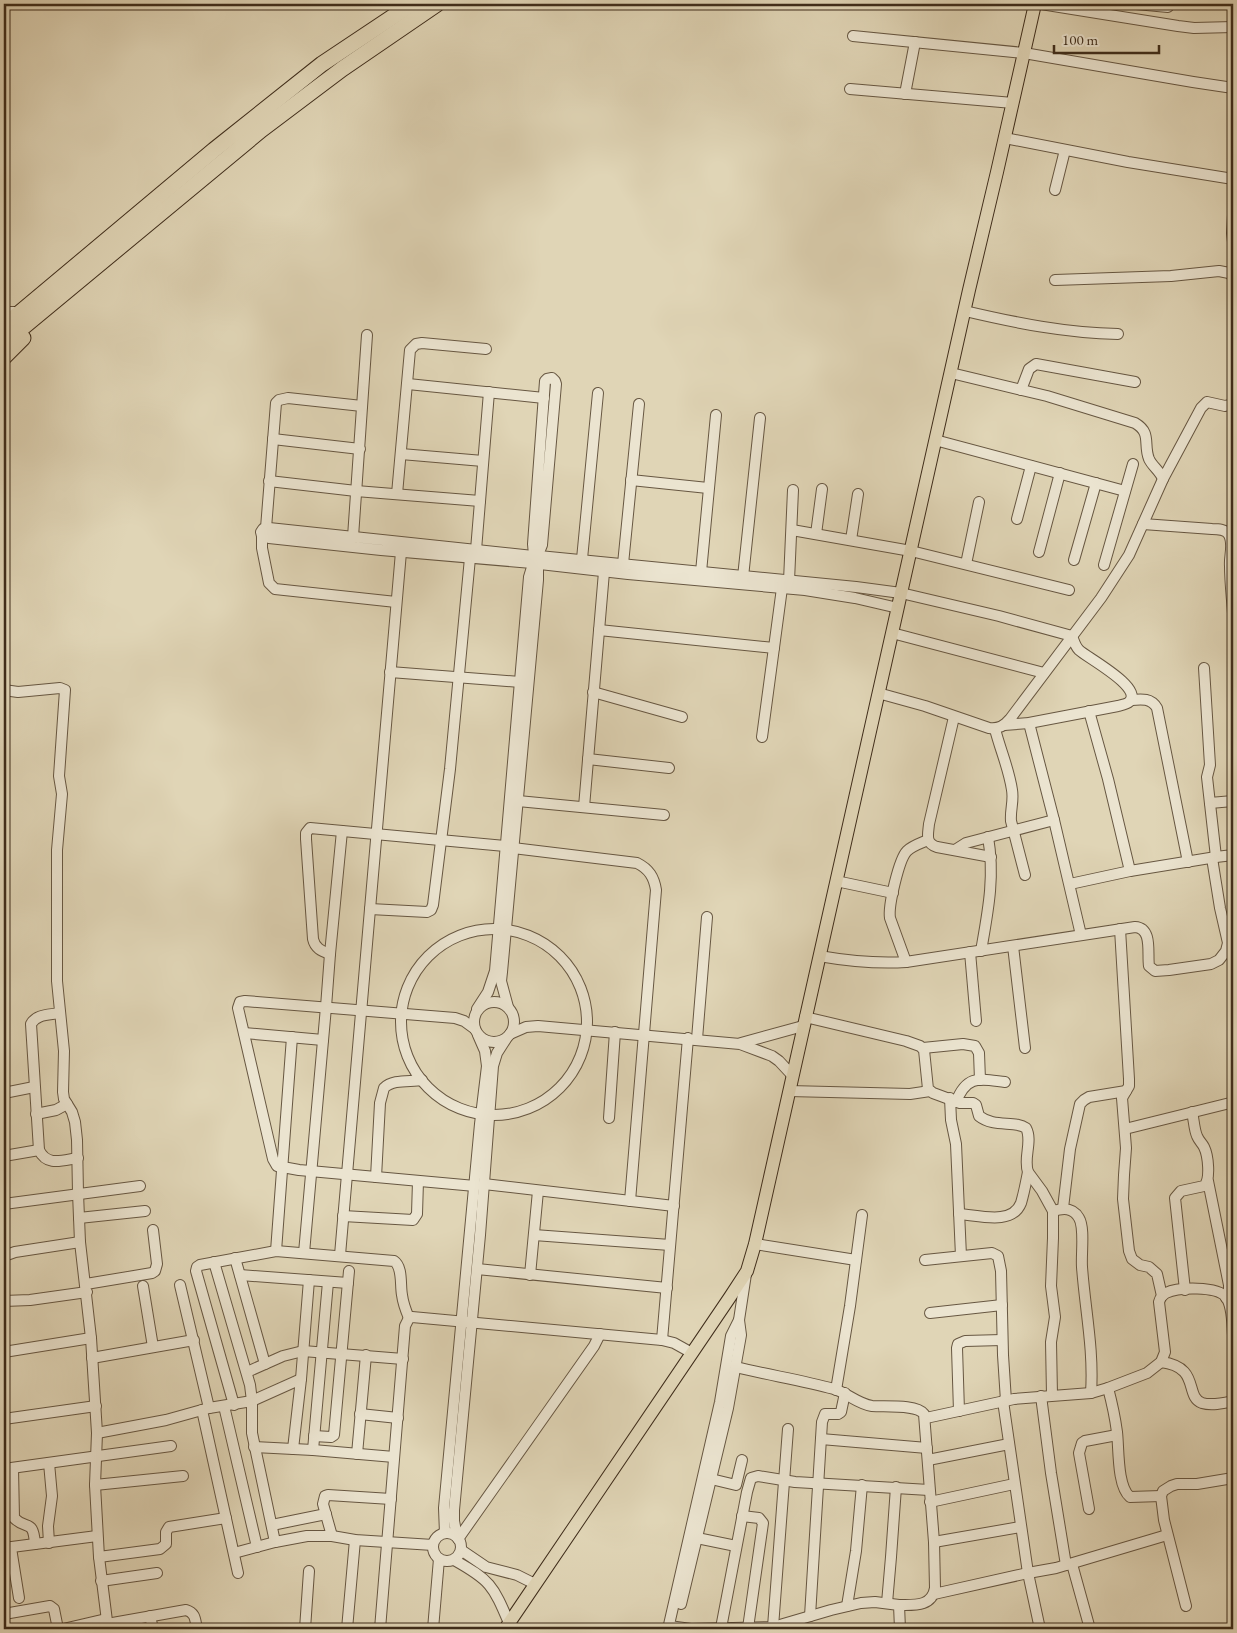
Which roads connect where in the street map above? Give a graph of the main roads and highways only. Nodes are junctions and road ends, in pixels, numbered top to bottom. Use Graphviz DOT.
graph roads {
  1 [pos="412,4"];
  2 [pos="437,4"];
  3 [pos="1035,4"];
  4 [pos="113,253"];
  5 [pos="66,274"];
  6 [pos="7,314"];
  7 [pos="4,326"];
  8 [pos="4,343"];
  9 [pos="4,357"];
  10 [pos="507,1626"];
  1 -- 5 [label="highway"];
  2 -- 4 [label="highway"];
  3 -- 10 [label="main road"];
  4 -- 8 [label="highway"];
  4 -- 9 [label="highway"];
  5 -- 6 [label="highway"];
  5 -- 7 [label="highway"];
}
